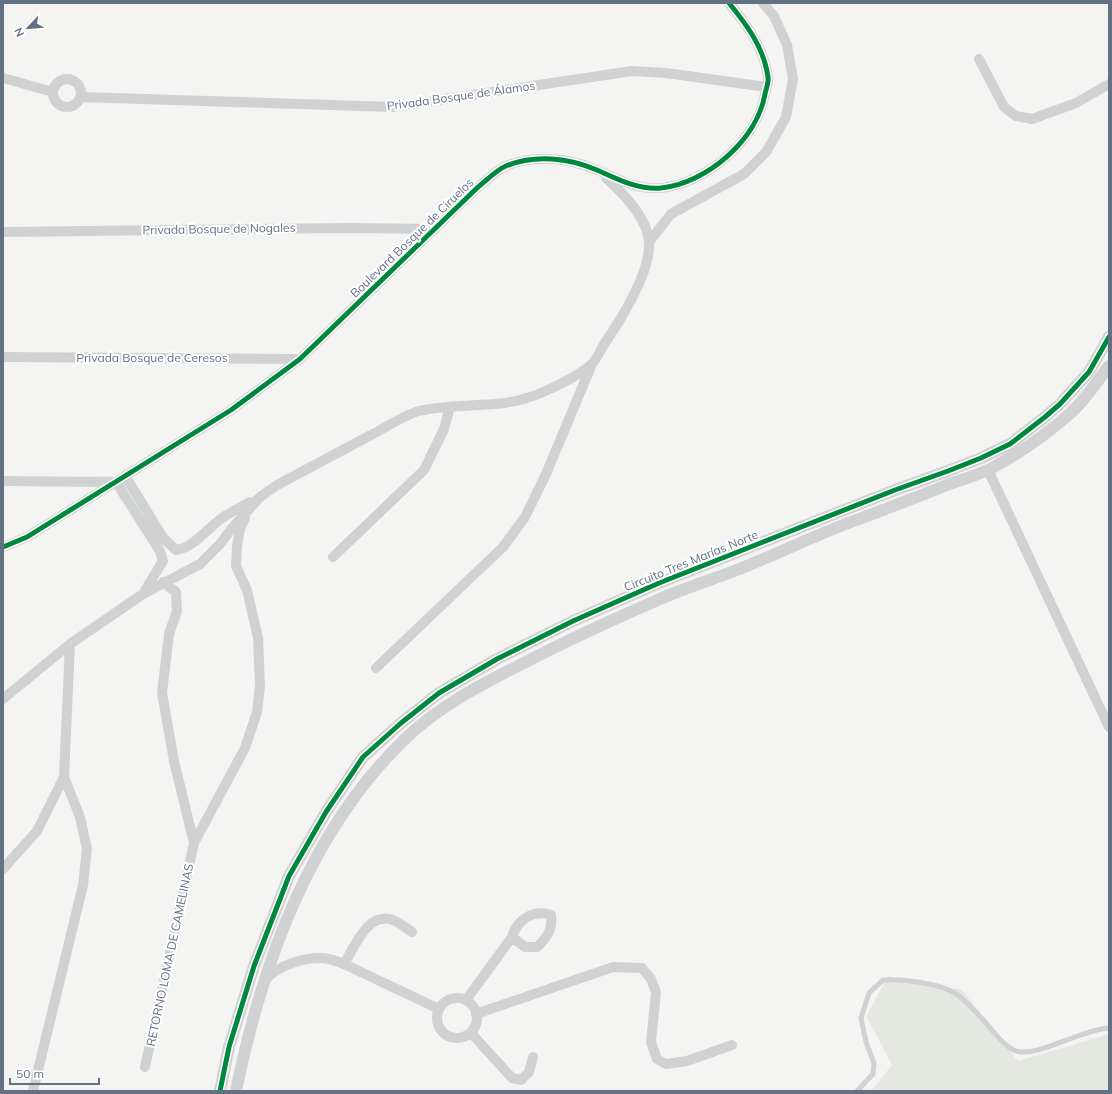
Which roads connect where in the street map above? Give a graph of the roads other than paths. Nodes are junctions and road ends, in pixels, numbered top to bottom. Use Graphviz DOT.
graph roads {
  1 [pos="729,3"];
  2 [pos="763,3"];
  3 [pos="979,59"];
  4 [pos="3,78"];
  5 [pos="1109,84"];
  6 [pos="767,87"];
  7 [pos="53,92"];
  8 [pos="81,97"];
  9 [pos="595,169"];
  10 [pos="435,229"];
  11 [pos="3,232"];
  12 [pos="649,242"];
  13 [pos="1109,337"];
  14 [pos="3,357"];
  15 [pos="300,359"];
  16 [pos="592,364"];
  17 [pos="1109,366"];
  18 [pos="1060,404"];
  19 [pos="450,407"];
  20 [pos="1068,416"];
  21 [pos="988,470"];
  22 [pos="125,476"];
  23 [pos="3,481"];
  24 [pos="116,482"];
  25 [pos="260,497"];
  26 [pos="249,509"];
  27 [pos="3,547"];
  28 [pos="333,557"];
  29 [pos="163,582"];
  30 [pos="659,583"];
  31 [pos="143,594"];
  32 [pos="663,597"];
  33 [pos="70,644"];
  34 [pos="376,668"];
  35 [pos="3,699"];
  36 [pos="1109,727"];
  37 [pos="64,777"];
  38 [pos="194,843"];
  39 [pos="3,868"];
  40 [pos="412,932"];
  41 [pos="512,937"];
  42 [pos="344,964"];
  43 [pos="264,982"];
  44 [pos="466,1000"];
  45 [pos="439,1009"];
  46 [pos="476,1014"];
  47 [pos="1109,1028"];
  48 [pos="471,1033"];
  49 [pos="732,1045"];
  50 [pos="533,1057"];
  51 [pos="145,1067"];
  52 [pos="33,1091"];
  53 [pos="220,1091"];
  54 [pos="236,1091"];
  55 [pos="857,1091"];
  1 -- 6 [label="street, Boulevard Bosque de Ciruelos"];
  2 -- 12 [label="street"];
  3 -- 5 [label="street"];
  4 -- 7 [label="street"];
  6 -- 8 [label="street, Privada Bosque de Álamos"];
  6 -- 9 [label="street, Boulevard Bosque de Ciruelos"];
  7 -- 8 [label="street"];
  7 -- 8 [label="street"];
  9 -- 10 [label="street, Boulevard Bosque de Ciruelos"];
  9 -- 12 [label="street"];
  10 -- 11 [label="street, Privada Bosque de Nogales"];
  10 -- 15 [label="street, Boulevard Bosque de Ciruelos"];
  12 -- 16 [label="street"];
  13 -- 18 [label="street, Circuito Tres Marías Norte"];
  14 -- 15 [label="street, Privada Bosque de Ceresos"];
  15 -- 22 [label="street, Boulevard Bosque de Ciruelos"];
  16 -- 19 [label="street"];
  16 -- 34 [label="street"];
  17 -- 20 [label="street, Circuito Tres Marías Norte"];
  18 -- 20 [label="street"];
  18 -- 30 [label="street, Circuito Tres Marías Norte"];
  19 -- 25 [label="street"];
  19 -- 28 [label="street"];
  20 -- 21 [label="street, Circuito Tres Marías Norte"];
  21 -- 32 [label="street, Circuito Tres Marías Norte"];
  21 -- 36 [label="street"];
  22 -- 24 [label="street, Boulevard Bosque de Ciruelos"];
  22 -- 25 [label="street"];
  23 -- 24 [label="street"];
  24 -- 27 [label="street, Boulevard Bosque de Ciruelos"];
  24 -- 31 [label="street"];
  25 -- 26 [label="street"];
  26 -- 29 [label="street"];
  26 -- 38 [label="street"];
  29 -- 31 [label="street"];
  29 -- 38 [label="street"];
  30 -- 32 [label="street"];
  30 -- 53 [label="street, Circuito Tres Marías Norte"];
  31 -- 33 [label="street"];
  32 -- 43 [label="street, Circuito Tres Marías Norte"];
  33 -- 35 [label="street"];
  33 -- 37 [label="street"];
  37 -- 39 [label="street"];
  37 -- 52 [label="street"];
  38 -- 51 [label="street, RETORNO LOMA DE CAMELINAS"];
  40 -- 42 [label="street"];
  41 -- 44 [label="street"];
  42 -- 43 [label="street"];
  42 -- 45 [label="street"];
  43 -- 54 [label="street, Circuito Tres Marías Norte"];
  44 -- 45 [label="street"];
  44 -- 46 [label="street"];
  45 -- 48 [label="street"];
  46 -- 48 [label="street"];
  46 -- 49 [label="street"];
  47 -- 55 [label="lane"];
  48 -- 50 [label="street"];
}
